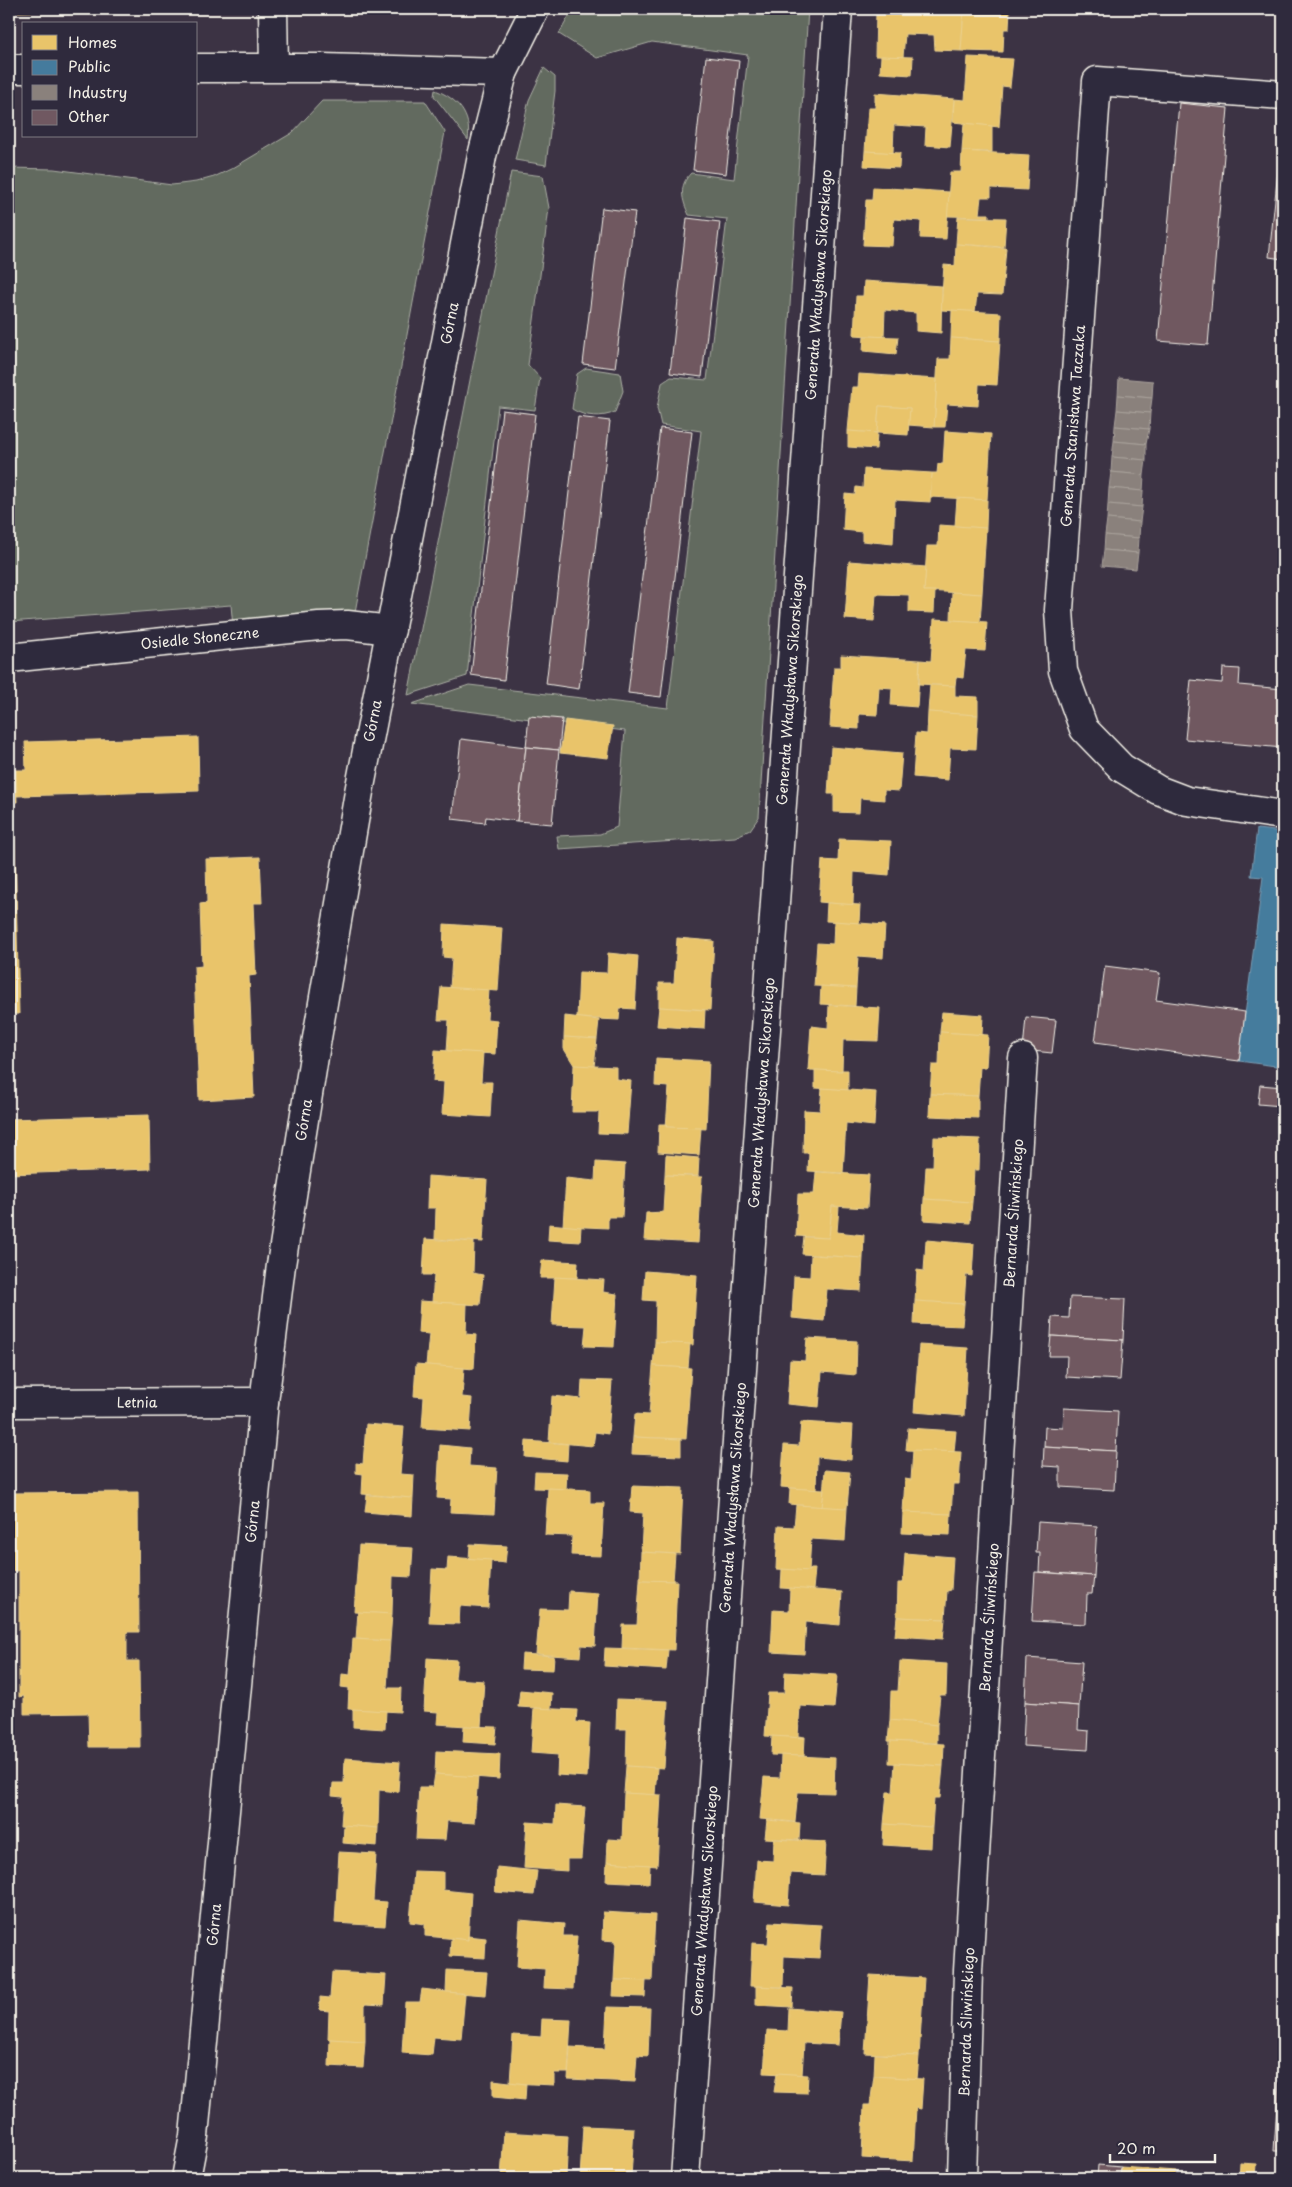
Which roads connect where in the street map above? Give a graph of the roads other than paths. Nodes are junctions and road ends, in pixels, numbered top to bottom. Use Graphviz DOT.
graph roads {
  1 [pos="273,9"];
  2 [pos="535,9"];
  3 [pos="838,9"];
  4 [pos="274,67"];
  5 [pos="198,68"];
  6 [pos="9,69"];
  7 [pos="22,69"];
  8 [pos="504,73"];
  9 [pos="1283,95"];
  10 [pos="391,630"];
  11 [pos="9,658"];
  12 [pos="1283,815"];
  13 [pos="1023,1058"];
  14 [pos="264,1402"];
  15 [pos="9,1403"];
  16 [pos="186,2178"];
  17 [pos="685,2178"];
  18 [pos="962,2178"];
  1 -- 4 [label="street"];
  2 -- 8 [label="street"];
  3 -- 17 [label="street, Generała Władysława Sikorskiego"];
  4 -- 5 [label="street"];
  4 -- 8 [label="street"];
  6 -- 7 [label="street"];
  8 -- 10 [label="street, Górna"];
  9 -- 12 [label="street, Generała Stanisława Taczaka"];
  10 -- 11 [label="street, Osiedle Słoneczne"];
  10 -- 14 [label="street, Górna"];
  13 -- 18 [label="street, Bernarda Śliwińskiego"];
  14 -- 15 [label="street, Letnia"];
  14 -- 16 [label="street, Górna"];
}
